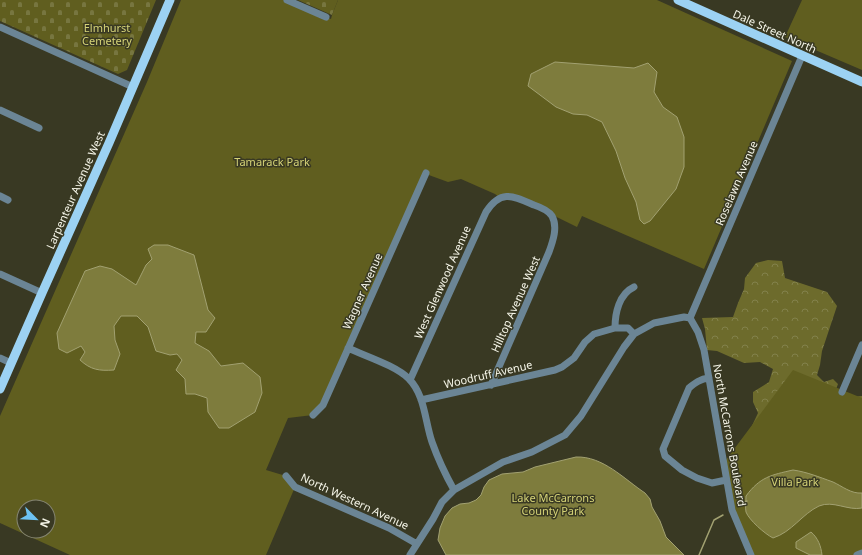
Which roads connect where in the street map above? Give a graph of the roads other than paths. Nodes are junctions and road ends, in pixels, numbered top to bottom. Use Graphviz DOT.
graph roads {
  1 [pos="170,0"];
  2 [pos="287,0"];
  3 [pos="678,0"];
  4 [pos="326,17"];
  5 [pos="0,27"];
  6 [pos="802,56"];
  7 [pos="862,82"];
  8 [pos="133,87"];
  9 [pos="0,110"];
  10 [pos="39,128"];
  11 [pos="426,173"];
  12 [pos="0,196"];
  13 [pos="8,200"];
  14 [pos="555,230"];
  15 [pos="0,274"];
  16 [pos="634,287"];
  17 [pos="42,293"];
  18 [pos="690,318"];
  19 [pos="615,328"];
  20 [pos="634,334"];
  21 [pos="862,345"];
  22 [pos="348,348"];
  23 [pos="0,358"];
  24 [pos="11,363"];
  25 [pos="709,378"];
  26 [pos="410,380"];
  27 [pos="491,385"];
  28 [pos="0,389"];
  29 [pos="842,392"];
  30 [pos="421,400"];
  31 [pos="313,415"];
  32 [pos="286,476"];
  33 [pos="726,480"];
  34 [pos="454,490"];
  35 [pos="417,544"];
  36 [pos="862,553"];
  37 [pos="410,555"];
  38 [pos="751,555"];
  39 [pos="857,555"];
  1 -- 8 [label="main road, Larpenteur Avenue West"];
  2 -- 4 [label="street"];
  3 -- 6 [label="main road, Dale Street North"];
  5 -- 8 [label="street"];
  6 -- 7 [label="main road, Dale Street North"];
  6 -- 18 [label="street, Roselawn Avenue"];
  8 -- 17 [label="main road, Larpenteur Avenue West"];
  9 -- 10 [label="street"];
  11 -- 22 [label="street, Wagner Avenue"];
  12 -- 13 [label="street"];
  14 -- 26 [label="street, West Glenwood Avenue"];
  14 -- 27 [label="street, Hilltop Avenue West"];
  15 -- 17 [label="street"];
  16 -- 19 [label="street"];
  17 -- 24 [label="main road, Larpenteur Avenue West"];
  18 -- 20 [label="street"];
  18 -- 25 [label="street, North McCarrons Boulevard"];
  19 -- 20 [label="street"];
  19 -- 27 [label="street, Woodruff Avenue"];
  20 -- 34 [label="street"];
  21 -- 29 [label="street"];
  22 -- 26 [label="street"];
  22 -- 31 [label="street, Wagner Avenue"];
  23 -- 24 [label="street"];
  24 -- 28 [label="main road, Larpenteur Avenue West"];
  25 -- 33 [label="street, North McCarrons Boulevard"];
  25 -- 33 [label="street"];
  26 -- 30 [label="street"];
  27 -- 30 [label="street, Woodruff Avenue"];
  30 -- 34 [label="street"];
  32 -- 35 [label="street, North Western Avenue"];
  33 -- 38 [label="street, North McCarrons Boulevard"];
  34 -- 35 [label="street"];
  35 -- 37 [label="street"];
  36 -- 39 [label="street"];
}
